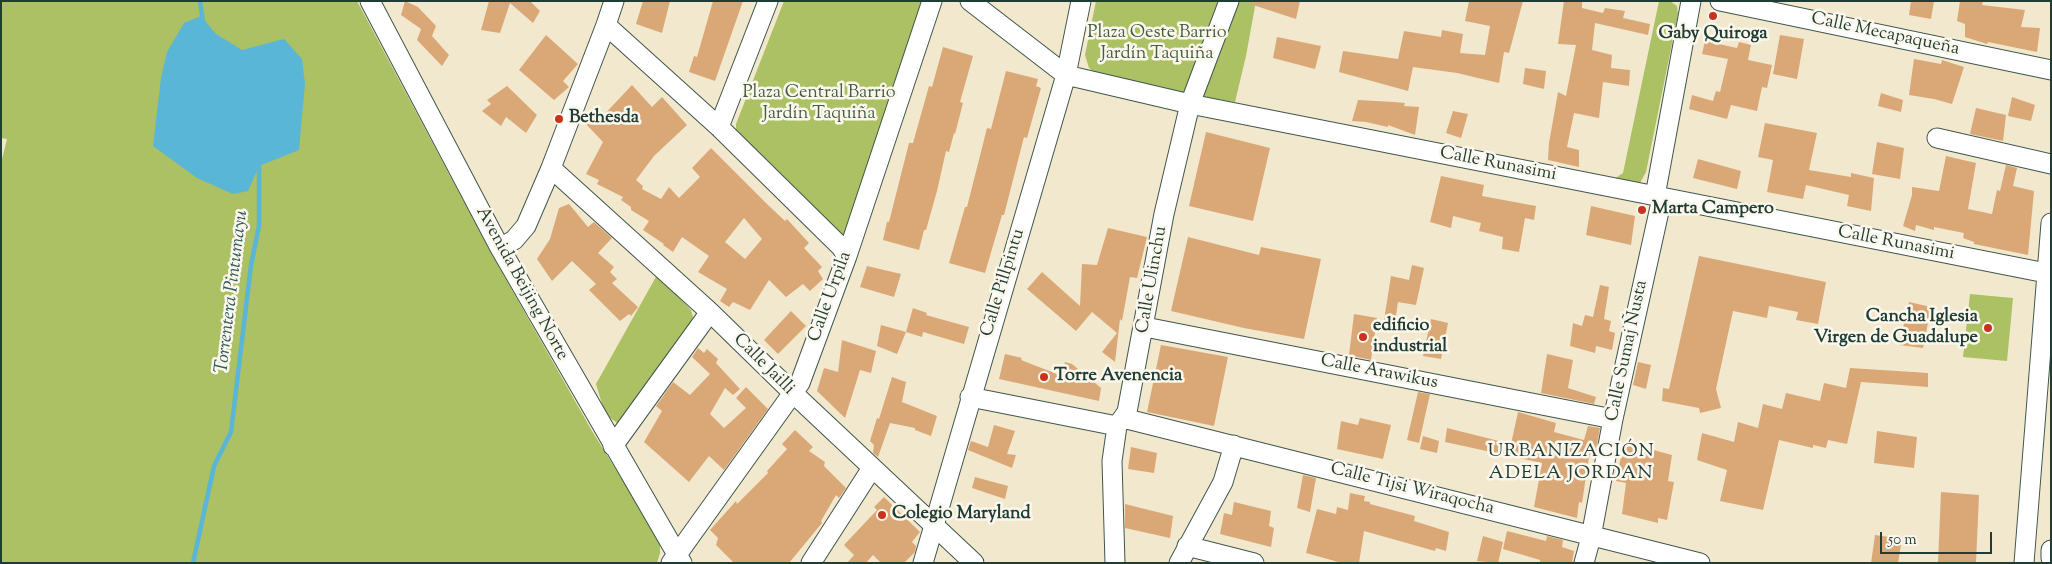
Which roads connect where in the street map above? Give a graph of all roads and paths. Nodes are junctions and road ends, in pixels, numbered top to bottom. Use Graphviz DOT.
graph roads {
  1 [pos="370,1"];
  2 [pos="614,1"];
  3 [pos="768,1"];
  4 [pos="932,1"];
  5 [pos="970,1"];
  6 [pos="1081,1"];
  7 [pos="1228,1"];
  8 [pos="1691,1"];
  9 [pos="1720,1"];
  10 [pos="606,25"];
  11 [pos="2051,70"];
  12 [pos="1066,75"];
  13 [pos="1190,104"];
  14 [pos="719,127"];
  15 [pos="1937,138"];
  16 [pos="2051,164"];
  17 [pos="551,168"];
  18 [pos="1658,197"];
  19 [pos="2051,223"];
  20 [pos="500,248"];
  21 [pos="847,256"];
  22 [pos="2049,274"];
  23 [pos="710,312"];
  24 [pos="1144,327"];
  25 [pos="792,394"];
  26 [pos="970,397"];
  27 [pos="1613,419"];
  28 [pos="1120,422"];
  29 [pos="1234,445"];
  30 [pos="613,446"];
  31 [pos="872,468"];
  32 [pos="934,526"];
  33 [pos="1591,537"];
  34 [pos="1187,546"];
  35 [pos="2051,550"];
  36 [pos="2051,558"];
  37 [pos="677,560"];
  38 [pos="812,563"];
  39 [pos="923,563"];
  40 [pos="974,563"];
  41 [pos="1116,563"];
  42 [pos="1178,563"];
  43 [pos="1254,563"];
  44 [pos="1584,563"];
  45 [pos="1700,563"];
  46 [pos="2024,563"];
  1 -- 20 [label="street, Avenida Beijing Norte"];
  2 -- 10 [label="street"];
  3 -- 14 [label="street"];
  4 -- 21 [label="street, Calle Urpila"];
  5 -- 12 [label="street, Calle Runasimi"];
  6 -- 12 [label="street, Calle Pillpintu"];
  7 -- 13 [label="street, Calle Ulinchu"];
  8 -- 18 [label="street, Calle Sumaj Ñusta"];
  9 -- 11 [label="street, Calle Mecapaqueña"];
  10 -- 14 [label="street"];
  10 -- 17 [label="street"];
  12 -- 13 [label="street, Calle Runasimi"];
  12 -- 26 [label="street, Calle Pillpintu"];
  13 -- 18 [label="street, Calle Runasimi"];
  13 -- 24 [label="street, Calle Ulinchu"];
  14 -- 21 [label="street"];
  15 -- 16 [label="street"];
  17 -- 20 [label="street"];
  17 -- 23 [label="street, Calle Jailli"];
  18 -- 22 [label="street, Calle Runasimi"];
  18 -- 27 [label="street, Calle Sumaj Ñusta"];
  19 -- 22 [label="street"];
  20 -- 30 [label="street, Avenida Beijing Norte"];
  21 -- 25 [label="street, Calle Urpila"];
  22 -- 46 [label="street"];
  23 -- 25 [label="street, Calle Jailli"];
  23 -- 30 [label="street"];
  24 -- 27 [label="street, Calle Arawikus"];
  24 -- 28 [label="street, Calle Ulinchu"];
  25 -- 31 [label="street, Calle Jailli"];
  25 -- 37 [label="street, Calle Urpila"];
  26 -- 28 [label="street, Calle Tijsi Wiraqocha"];
  26 -- 32 [label="street, Calle Pillpintu"];
  27 -- 33 [label="street, Calle Sumaj Ñusta"];
  28 -- 29 [label="street, Calle Tijsi Wiraqocha"];
  28 -- 41 [label="street, Calle Ulinchu"];
  29 -- 33 [label="street, Calle Tijsi Wiraqocha"];
  29 -- 34 [label="street"];
  30 -- 37 [label="street, Avenida Beijing Norte"];
  31 -- 32 [label="street, Calle Jailli"];
  31 -- 38 [label="street"];
  32 -- 39 [label="street, Calle Pillpintu"];
  32 -- 40 [label="street, Calle Jailli"];
  33 -- 44 [label="street, Calle Sumaj Ñusta"];
  33 -- 45 [label="street, Calle Tijsi Wiraqocha"];
  34 -- 42 [label="street"];
  34 -- 43 [label="street"];
  35 -- 36 [label="street"];
}
